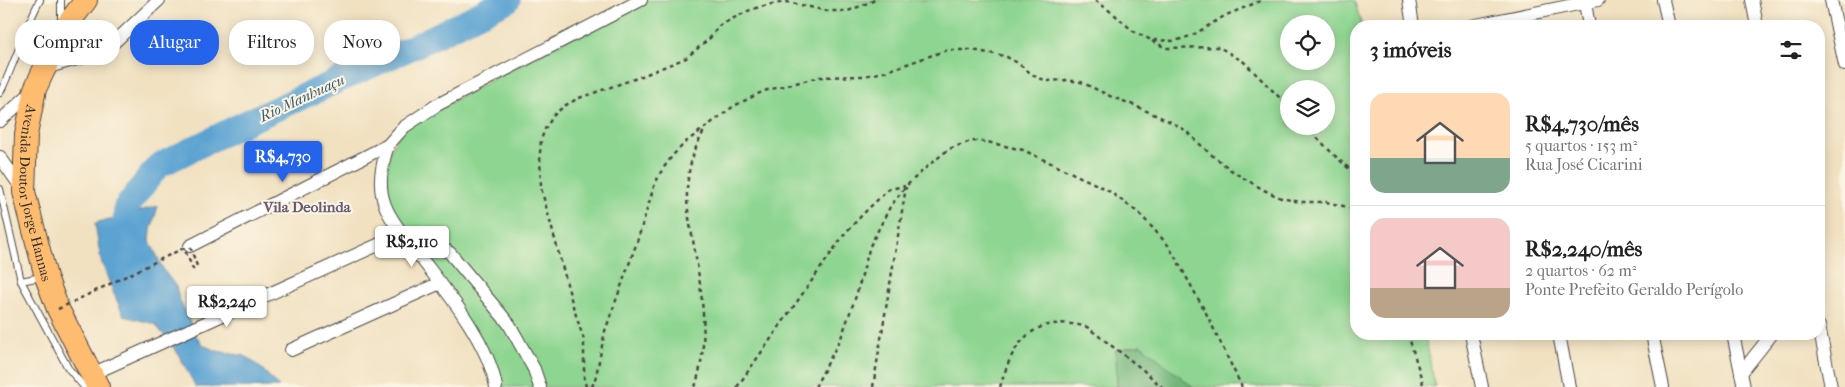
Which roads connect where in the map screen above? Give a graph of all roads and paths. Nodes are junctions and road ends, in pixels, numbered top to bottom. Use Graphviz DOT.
graph roads {
  1 [pos="40,0"];
  2 [pos="61,0"];
  3 [pos="86,0"];
  4 [pos="159,0"];
  5 [pos="641,0"];
  6 [pos="875,0"];
  7 [pos="1095,0"];
  8 [pos="1263,0"];
  9 [pos="1409,0"];
  10 [pos="1598,0"];
  11 [pos="1663,0"];
  12 [pos="1752,0"];
  13 [pos="1831,0"];
  14 [pos="1585,3"];
  15 [pos="61,20"];
  16 [pos="70,20"];
  17 [pos="1412,20"];
  18 [pos="1511,20"];
  19 [pos="1589,20"];
  20 [pos="1668,20"];
  21 [pos="1756,20"];
  22 [pos="1151,40"];
  23 [pos="46,65"];
  24 [pos="1845,65"];
  25 [pos="35,89"];
  26 [pos="0,93"];
  27 [pos="1280,98"];
  28 [pos="0,120"];
  29 [pos="705,128"];
  30 [pos="1315,135"];
  31 [pos="388,145"];
  32 [pos="0,157"];
  33 [pos="1350,170"];
  34 [pos="906,186"];
  35 [pos="0,189"];
  36 [pos="24,192"];
  37 [pos="1350,208"];
  38 [pos="402,234"];
  39 [pos="190,246"];
  40 [pos="46,276"];
  41 [pos="21,281"];
  42 [pos="440,283"];
  43 [pos="65,306"];
  44 [pos="1410,340"];
  45 [pos="1472,340"];
  46 [pos="1560,340"];
  47 [pos="1653,340"];
  48 [pos="1734,340"];
  49 [pos="1767,340"];
  50 [pos="1822,340"];
  51 [pos="291,350"];
  52 [pos="1741,373"];
  53 [pos="92,383"];
  54 [pos="496,387"];
  55 [pos="540,387"];
  56 [pos="586,387"];
  57 [pos="592,387"];
  58 [pos="695,387"];
  59 [pos="737,387"];
  60 [pos="816,387"];
  61 [pos="873,387"];
  62 [pos="1000,387"];
  63 [pos="1162,387"];
  64 [pos="1242,387"];
  65 [pos="1424,387"];
  66 [pos="1482,387"];
  67 [pos="1569,387"];
  68 [pos="1663,387"];
  69 [pos="1744,387"];
  70 [pos="1831,387"];
  1 -- 26 [label="lane"];
  2 -- 15 [label="lane"];
  3 -- 16 [label="highway, Avenida Doutor Jorge Hannas"];
  4 -- 25 [label="street"];
  5 -- 31 [label="street"];
  6 -- 56 [label="path"];
  7 -- 22 [label="path"];
  8 -- 22 [label="path"];
  9 -- 17 [label="street"];
  10 -- 14 [label="street"];
  11 -- 20 [label="street"];
  12 -- 21 [label="street"];
  13 -- 24 [label="street"];
  14 -- 18 [label="street"];
  14 -- 19 [label="street"];
  22 -- 27 [label="path"];
  23 -- 25 [label="highway, Avenida Doutor Jorge Hannas"];
  25 -- 28 [label="street"];
  25 -- 36 [label="highway, Avenida Doutor Jorge Hannas"];
  29 -- 37 [label="path"];
  29 -- 57 [label="path"];
  29 -- 58 [label="path"];
  30 -- 33 [label="path"];
  31 -- 38 [label="street"];
  31 -- 39 [label="street"];
  32 -- 36 [label="street"];
  34 -- 59 [label="path"];
  34 -- 60 [label="path"];
  34 -- 61 [label="path"];
  34 -- 64 [label="path"];
  35 -- 41 [label="lane"];
  36 -- 40 [label="highway, Avenida Doutor Jorge Hannas"];
  38 -- 42 [label="street"];
  38 -- 53 [label="street"];
  38 -- 55 [label="street"];
  39 -- 43 [label="path, bridge"];
  40 -- 41 [label="lane"];
  40 -- 43 [label="highway, Avenida Doutor Jorge Hannas"];
  41 -- 53 [label="lane"];
  42 -- 51 [label="street"];
  42 -- 54 [label="street"];
  43 -- 53 [label="highway, Avenida Doutor Jorge Hannas"];
  44 -- 65 [label="path"];
  45 -- 66 [label="street"];
  46 -- 67 [label="street"];
  47 -- 68 [label="street"];
  48 -- 52 [label="street"];
  49 -- 52 [label="street"];
  50 -- 70 [label="street"];
  52 -- 69 [label="street"];
  62 -- 63 [label="path"];
}
